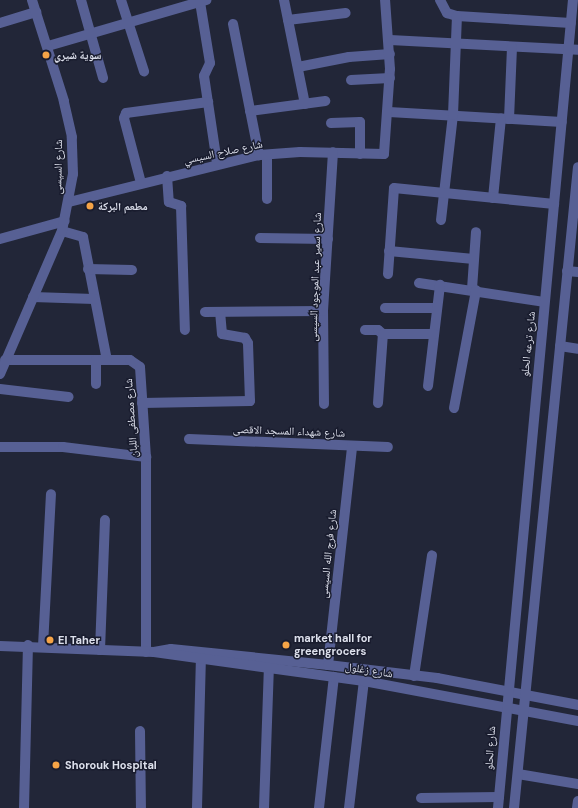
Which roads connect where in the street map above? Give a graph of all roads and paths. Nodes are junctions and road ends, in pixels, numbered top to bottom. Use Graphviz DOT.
graph roads {
  1 [pos="32,0"];
  2 [pos="81,0"];
  3 [pos="121,0"];
  4 [pos="284,0"];
  5 [pos="385,0"];
  6 [pos="440,0"];
  7 [pos="573,0"];
  8 [pos="203,1"];
  9 [pos="172,5"];
  10 [pos="36,12"];
  11 [pos="346,13"];
  12 [pos="452,14"];
  13 [pos="288,20"];
  14 [pos="0,23"];
  15 [pos="128,23"];
  16 [pos="571,23"];
  17 [pos="233,24"];
  18 [pos="92,33"];
  19 [pos="390,40"];
  20 [pos="456,43"];
  21 [pos="48,46"];
  22 [pos="512,46"];
  23 [pos="573,50"];
  24 [pos="390,54"];
  25 [pos="298,67"];
  26 [pos="144,71"];
  27 [pos="103,78"];
  28 [pos="390,78"];
  29 [pos="351,80"];
  30 [pos="325,101"];
  31 [pos="208,102"];
  32 [pos="305,104"];
  33 [pos="250,111"];
  34 [pos="389,112"];
  35 [pos="453,115"];
  36 [pos="505,119"];
  37 [pos="562,122"];
  38 [pos="331,123"];
  39 [pos="333,152"];
  40 [pos="360,154"];
  41 [pos="263,155"];
  42 [pos="217,163"];
  43 [pos="578,166"];
  44 [pos="167,176"];
  45 [pos="141,183"];
  46 [pos="444,192"];
  47 [pos="576,194"];
  48 [pos="493,198"];
  49 [pos="267,199"];
  50 [pos="70,202"];
  51 [pos="554,204"];
  52 [pos="441,220"];
  53 [pos="65,221"];
  54 [pos="62,231"];
  55 [pos="476,232"];
  56 [pos="260,238"];
  57 [pos="0,239"];
  58 [pos="328,239"];
  59 [pos="389,251"];
  60 [pos="474,259"];
  61 [pos="88,269"];
  62 [pos="132,270"];
  63 [pos="567,271"];
  64 [pos="578,272"];
  65 [pos="388,274"];
  66 [pos="419,283"];
  67 [pos="440,285"];
  68 [pos="474,289"];
  69 [pos="33,297"];
  70 [pos="94,299"];
  71 [pos="544,302"];
  72 [pos="385,308"];
  73 [pos="437,308"];
  74 [pos="323,311"];
  75 [pos="205,312"];
  76 [pos="220,312"];
  77 [pos="185,330"];
  78 [pos="365,330"];
  79 [pos="383,334"];
  80 [pos="434,334"];
  81 [pos="560,346"];
  82 [pos="578,349"];
  83 [pos="5,360"];
  84 [pos="96,360"];
  85 [pos="107,360"];
  86 [pos="0,374"];
  87 [pos="96,384"];
  88 [pos="428,386"];
  89 [pos="0,389"];
  90 [pos="69,397"];
  91 [pos="142,403"];
  92 [pos="378,403"];
  93 [pos="324,404"];
  94 [pos="454,408"];
  95 [pos="189,439"];
  96 [pos="352,446"];
  97 [pos="0,447"];
  98 [pos="388,447"];
  99 [pos="146,458"];
  100 [pos="51,494"];
  101 [pos="105,520"];
  102 [pos="432,555"];
  103 [pos="0,646"];
  104 [pos="28,646"];
  105 [pos="43,646"];
  106 [pos="100,650"];
  107 [pos="150,652"];
  108 [pos="201,660"];
  109 [pos="328,665"];
  110 [pos="269,668"];
  111 [pos="414,676"];
  112 [pos="334,677"];
  113 [pos="364,682"];
  114 [pos="506,691"];
  115 [pos="525,694"];
  116 [pos="578,705"];
  117 [pos="505,706"];
  118 [pos="524,709"];
  119 [pos="578,720"];
  120 [pos="140,731"];
  121 [pos="518,774"];
  122 [pos="578,784"];
  123 [pos="499,797"];
  124 [pos="422,798"];
  125 [pos="578,801"];
  126 [pos="24,808"];
  127 [pos="141,808"];
  128 [pos="197,808"];
  129 [pos="264,808"];
  130 [pos="318,808"];
  131 [pos="349,808"];
  132 [pos="498,808"];
  133 [pos="514,808"];
  134 [pos="577,808"];
  1 -- 10 [label="street, شارع السيسى"];
  2 -- 18 [label="street"];
  3 -- 15 [label="street"];
  4 -- 13 [label="street"];
  5 -- 19 [label="street"];
  6 -- 12 [label="street"];
  7 -- 16 [label="street, شارع ترعه الحلو"];
  8 -- 9 [label="street"];
  8 -- 31 [label="street"];
  9 -- 15 [label="street"];
  10 -- 14 [label="street"];
  10 -- 21 [label="street, شارع السيسى"];
  11 -- 13 [label="street"];
  12 -- 16 [label="street"];
  12 -- 20 [label="street"];
  13 -- 25 [label="street"];
  15 -- 18 [label="street"];
  15 -- 26 [label="street"];
  16 -- 23 [label="street, شارع ترعه الحلو"];
  17 -- 33 [label="street"];
  18 -- 21 [label="street"];
  18 -- 27 [label="street"];
  19 -- 20 [label="street"];
  19 -- 24 [label="street"];
  20 -- 22 [label="street"];
  20 -- 35 [label="street"];
  21 -- 50 [label="street, شارع السيسى"];
  22 -- 23 [label="street"];
  22 -- 36 [label="street"];
  23 -- 37 [label="street, شارع ترعه الحلو"];
  24 -- 25 [label="street"];
  24 -- 28 [label="street"];
  25 -- 32 [label="street"];
  28 -- 29 [label="street"];
  28 -- 34 [label="street"];
  30 -- 32 [label="street"];
  31 -- 42 [label="street"];
  31 -- 45 [label="street"];
  32 -- 33 [label="street"];
  33 -- 41 [label="street"];
  34 -- 35 [label="street"];
  34 -- 40 [label="street, شارع صلاح السيسي"];
  35 -- 36 [label="street"];
  35 -- 46 [label="street"];
  36 -- 37 [label="street"];
  36 -- 48 [label="street"];
  37 -- 51 [label="street, شارع ترعه الحلو"];
  38 -- 40 [label="street"];
  39 -- 40 [label="street, شارع صلاح السيسي"];
  39 -- 41 [label="street, شارع صلاح السيسي"];
  39 -- 58 [label="street, شارع سمير عبد الموجود السيسى"];
  41 -- 42 [label="street, شارع صلاح السيسي"];
  41 -- 49 [label="street"];
  42 -- 44 [label="street, شارع صلاح السيسي"];
  43 -- 47 [label="street"];
  44 -- 45 [label="street, شارع صلاح السيسي"];
  44 -- 77 [label="street"];
  45 -- 50 [label="street, شارع صلاح السيسي"];
  46 -- 48 [label="street"];
  46 -- 52 [label="street"];
  46 -- 59 [label="street"];
  47 -- 63 [label="street"];
  48 -- 51 [label="street"];
  50 -- 53 [label="street, شارع السيسى"];
  51 -- 71 [label="street, شارع ترعه الحلو"];
  53 -- 54 [label="street, شارع السيسى"];
  53 -- 57 [label="street"];
  54 -- 61 [label="street"];
  54 -- 69 [label="street, شارع السيسى"];
  55 -- 60 [label="street"];
  56 -- 58 [label="street"];
  58 -- 74 [label="street, شارع سمير عبد الموجود السيسى"];
  59 -- 60 [label="street"];
  59 -- 65 [label="street"];
  60 -- 68 [label="street"];
  61 -- 62 [label="street"];
  61 -- 70 [label="street"];
  63 -- 64 [label="street"];
  63 -- 81 [label="street"];
  66 -- 67 [label="street"];
  67 -- 68 [label="street"];
  67 -- 73 [label="street"];
  68 -- 71 [label="street"];
  68 -- 94 [label="street"];
  69 -- 70 [label="street"];
  69 -- 83 [label="street, شارع السيسى"];
  70 -- 85 [label="street"];
  71 -- 114 [label="street, شارع ترعه الحلو"];
  72 -- 73 [label="street"];
  73 -- 80 [label="street"];
  74 -- 76 [label="street"];
  74 -- 93 [label="street, شارع سمير عبد الموجود السيسى"];
  75 -- 76 [label="street"];
  76 -- 91 [label="street"];
  78 -- 79 [label="street"];
  79 -- 80 [label="street"];
  79 -- 92 [label="street"];
  80 -- 88 [label="street"];
  81 -- 82 [label="street"];
  81 -- 115 [label="street"];
  83 -- 84 [label="street"];
  83 -- 86 [label="street, شارع السيسى"];
  84 -- 85 [label="street"];
  84 -- 87 [label="street"];
  85 -- 91 [label="street, شارع مصطفى اللبان"];
  89 -- 90 [label="street"];
  91 -- 99 [label="street, شارع مصطفى اللبان"];
  95 -- 96 [label="street, شارع شهداء المسجد الاقصى"];
  96 -- 98 [label="street, شارع شهداء المسجد الاقصى"];
  96 -- 109 [label="street, شارع فرج الله السيسى"];
  97 -- 99 [label="street"];
  99 -- 107 [label="street, شارع مصطفى اللبان"];
  100 -- 105 [label="street"];
  101 -- 106 [label="street"];
  102 -- 111 [label="street"];
  103 -- 104 [label="street, شارع زغلول"];
  104 -- 105 [label="street, شارع زغلول"];
  104 -- 126 [label="street"];
  105 -- 106 [label="street, شارع زغلول"];
  106 -- 107 [label="street, شارع زغلول"];
  107 -- 108 [label="street, شارع زغلول"];
  107 -- 109 [label="street, شارع زغلول"];
  108 -- 110 [label="street, شارع زغلول"];
  108 -- 128 [label="street"];
  109 -- 111 [label="street, شارع زغلول"];
  110 -- 112 [label="street, شارع زغلول"];
  110 -- 129 [label="street"];
  111 -- 114 [label="street, شارع زغلول"];
  112 -- 113 [label="street, شارع زغلول"];
  112 -- 130 [label="street"];
  113 -- 117 [label="street, شارع زغلول"];
  113 -- 131 [label="street"];
  114 -- 115 [label="street, شارع زغلول"];
  114 -- 117 [label="street, شارع الحلو"];
  115 -- 116 [label="street, شارع زغلول"];
  115 -- 118 [label="street"];
  117 -- 118 [label="street, شارع زغلول"];
  117 -- 123 [label="street, شارع الحلو"];
  118 -- 119 [label="street, شارع زغلول"];
  118 -- 121 [label="street"];
  120 -- 127 [label="street"];
  121 -- 122 [label="street"];
  121 -- 133 [label="street"];
  123 -- 124 [label="street"];
  123 -- 132 [label="street, شارع الحلو"];
  125 -- 134 [label="street"];
}
